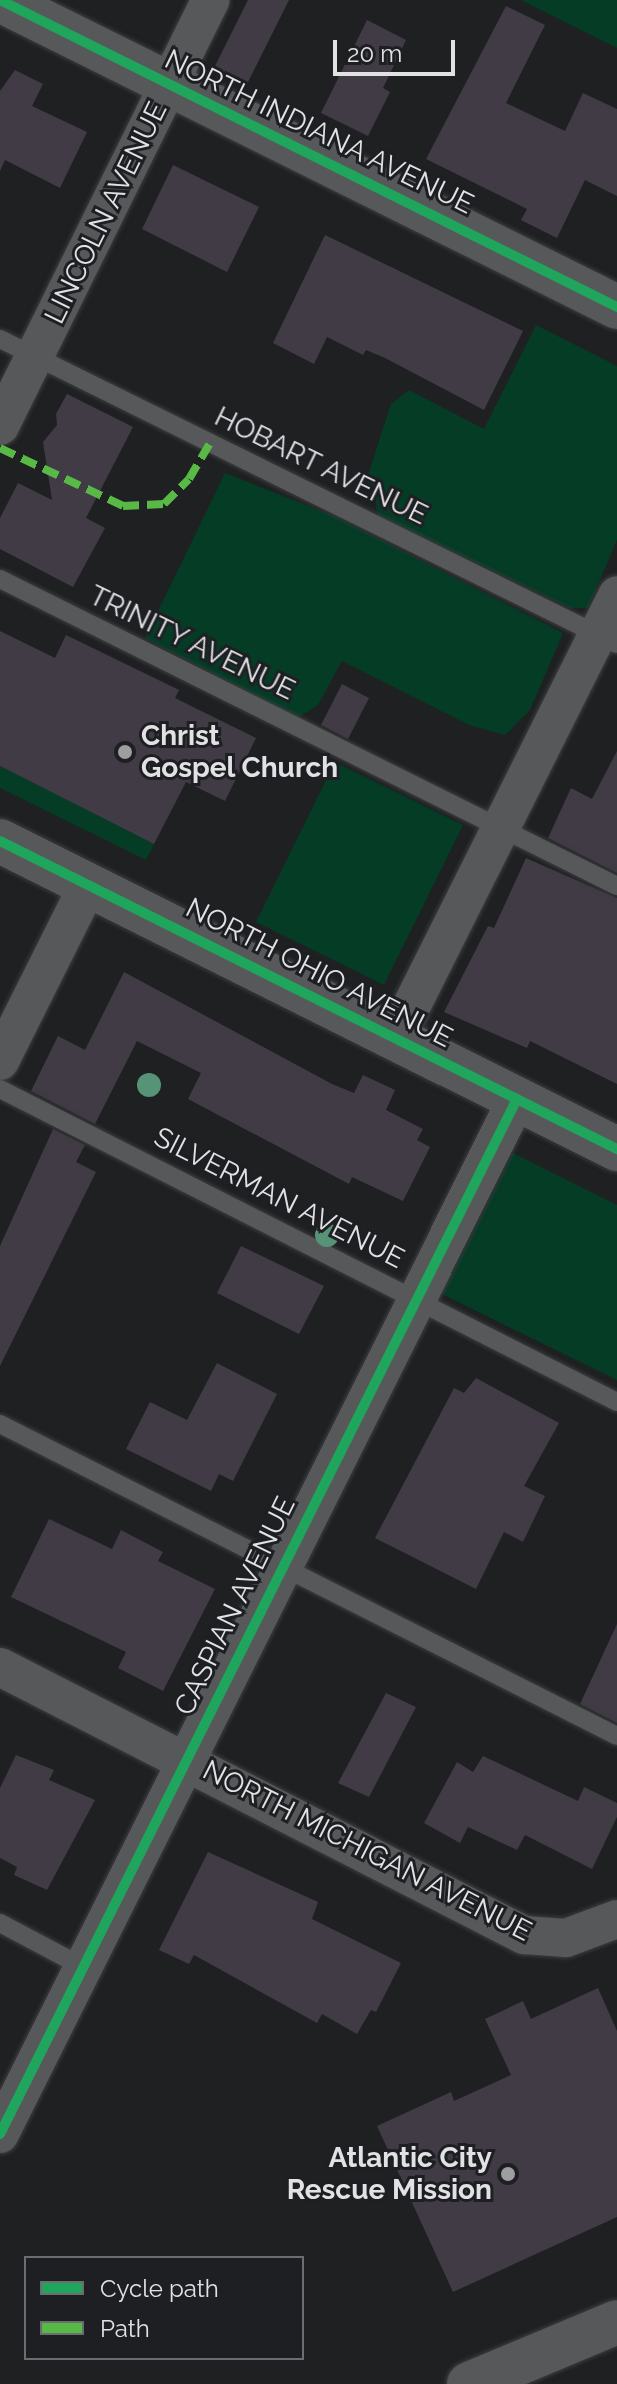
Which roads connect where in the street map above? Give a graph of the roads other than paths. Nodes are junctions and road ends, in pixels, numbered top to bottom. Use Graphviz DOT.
graph roads {
  1 [pos="0,0"];
  2 [pos="211,0"];
  3 [pos="170,85"];
  4 [pos="617,307"];
  5 [pos="0,339"];
  6 [pos="35,356"];
  7 [pos="0,426"];
  8 [pos="0,579"];
  9 [pos="617,595"];
  10 [pos="607,639"];
  11 [pos="501,828"];
  12 [pos="0,841"];
  13 [pos="88,885"];
  14 [pos="617,886"];
  15 [pos="396,1037"];
  16 [pos="0,1061"];
  17 [pos="0,1089"];
  18 [pos="517,1099"];
  19 [pos="617,1149"];
  20 [pos="416,1299"];
  21 [pos="617,1402"];
  22 [pos="0,1424"];
  23 [pos="281,1564"];
  24 [pos="0,1667"];
  25 [pos="617,1736"];
  26 [pos="187,1760"];
  27 [pos="613,1921"];
  28 [pos="0,1923"];
  29 [pos="83,1967"];
  30 [pos="0,2134"];
  31 [pos="617,2322"];
  32 [pos="469,2384"];
  1 -- 3 [label="street, NORTH INDIANA AVENUE"];
  2 -- 3 [label="street, LINCOLN AVENUE"];
  3 -- 4 [label="street, NORTH INDIANA AVENUE"];
  3 -- 6 [label="street, LINCOLN AVENUE"];
  5 -- 6 [label="lane, HOBART AVENUE"];
  6 -- 7 [label="street, LINCOLN AVENUE"];
  6 -- 10 [label="lane, HOBART AVENUE"];
  8 -- 11 [label="lane, TRINITY AVENUE"];
  9 -- 10 [label="street"];
  10 -- 11 [label="street"];
  11 -- 14 [label="lane, TRINITY AVENUE"];
  11 -- 15 [label="street"];
  12 -- 13 [label="street, NORTH OHIO AVENUE"];
  13 -- 15 [label="street, NORTH OHIO AVENUE"];
  13 -- 16 [label="street"];
  15 -- 18 [label="street, NORTH OHIO AVENUE"];
  17 -- 20 [label="lane, SILVERMAN AVENUE"];
  18 -- 19 [label="street, NORTH OHIO AVENUE"];
  18 -- 20 [label="street, CASPIAN AVENUE"];
  20 -- 21 [label="lane, SILVERMAN AVENUE"];
  20 -- 23 [label="street, CASPIAN AVENUE"];
  22 -- 23 [label="lane"];
  23 -- 25 [label="lane"];
  23 -- 26 [label="street, CASPIAN AVENUE"];
  24 -- 26 [label="street, NORTH MICHIGAN AVENUE"];
  26 -- 27 [label="street, NORTH MICHIGAN AVENUE"];
  26 -- 29 [label="street, CASPIAN AVENUE"];
  28 -- 29 [label="lane"];
  29 -- 30 [label="street, CASPIAN AVENUE"];
  31 -- 32 [label="street"];
}
